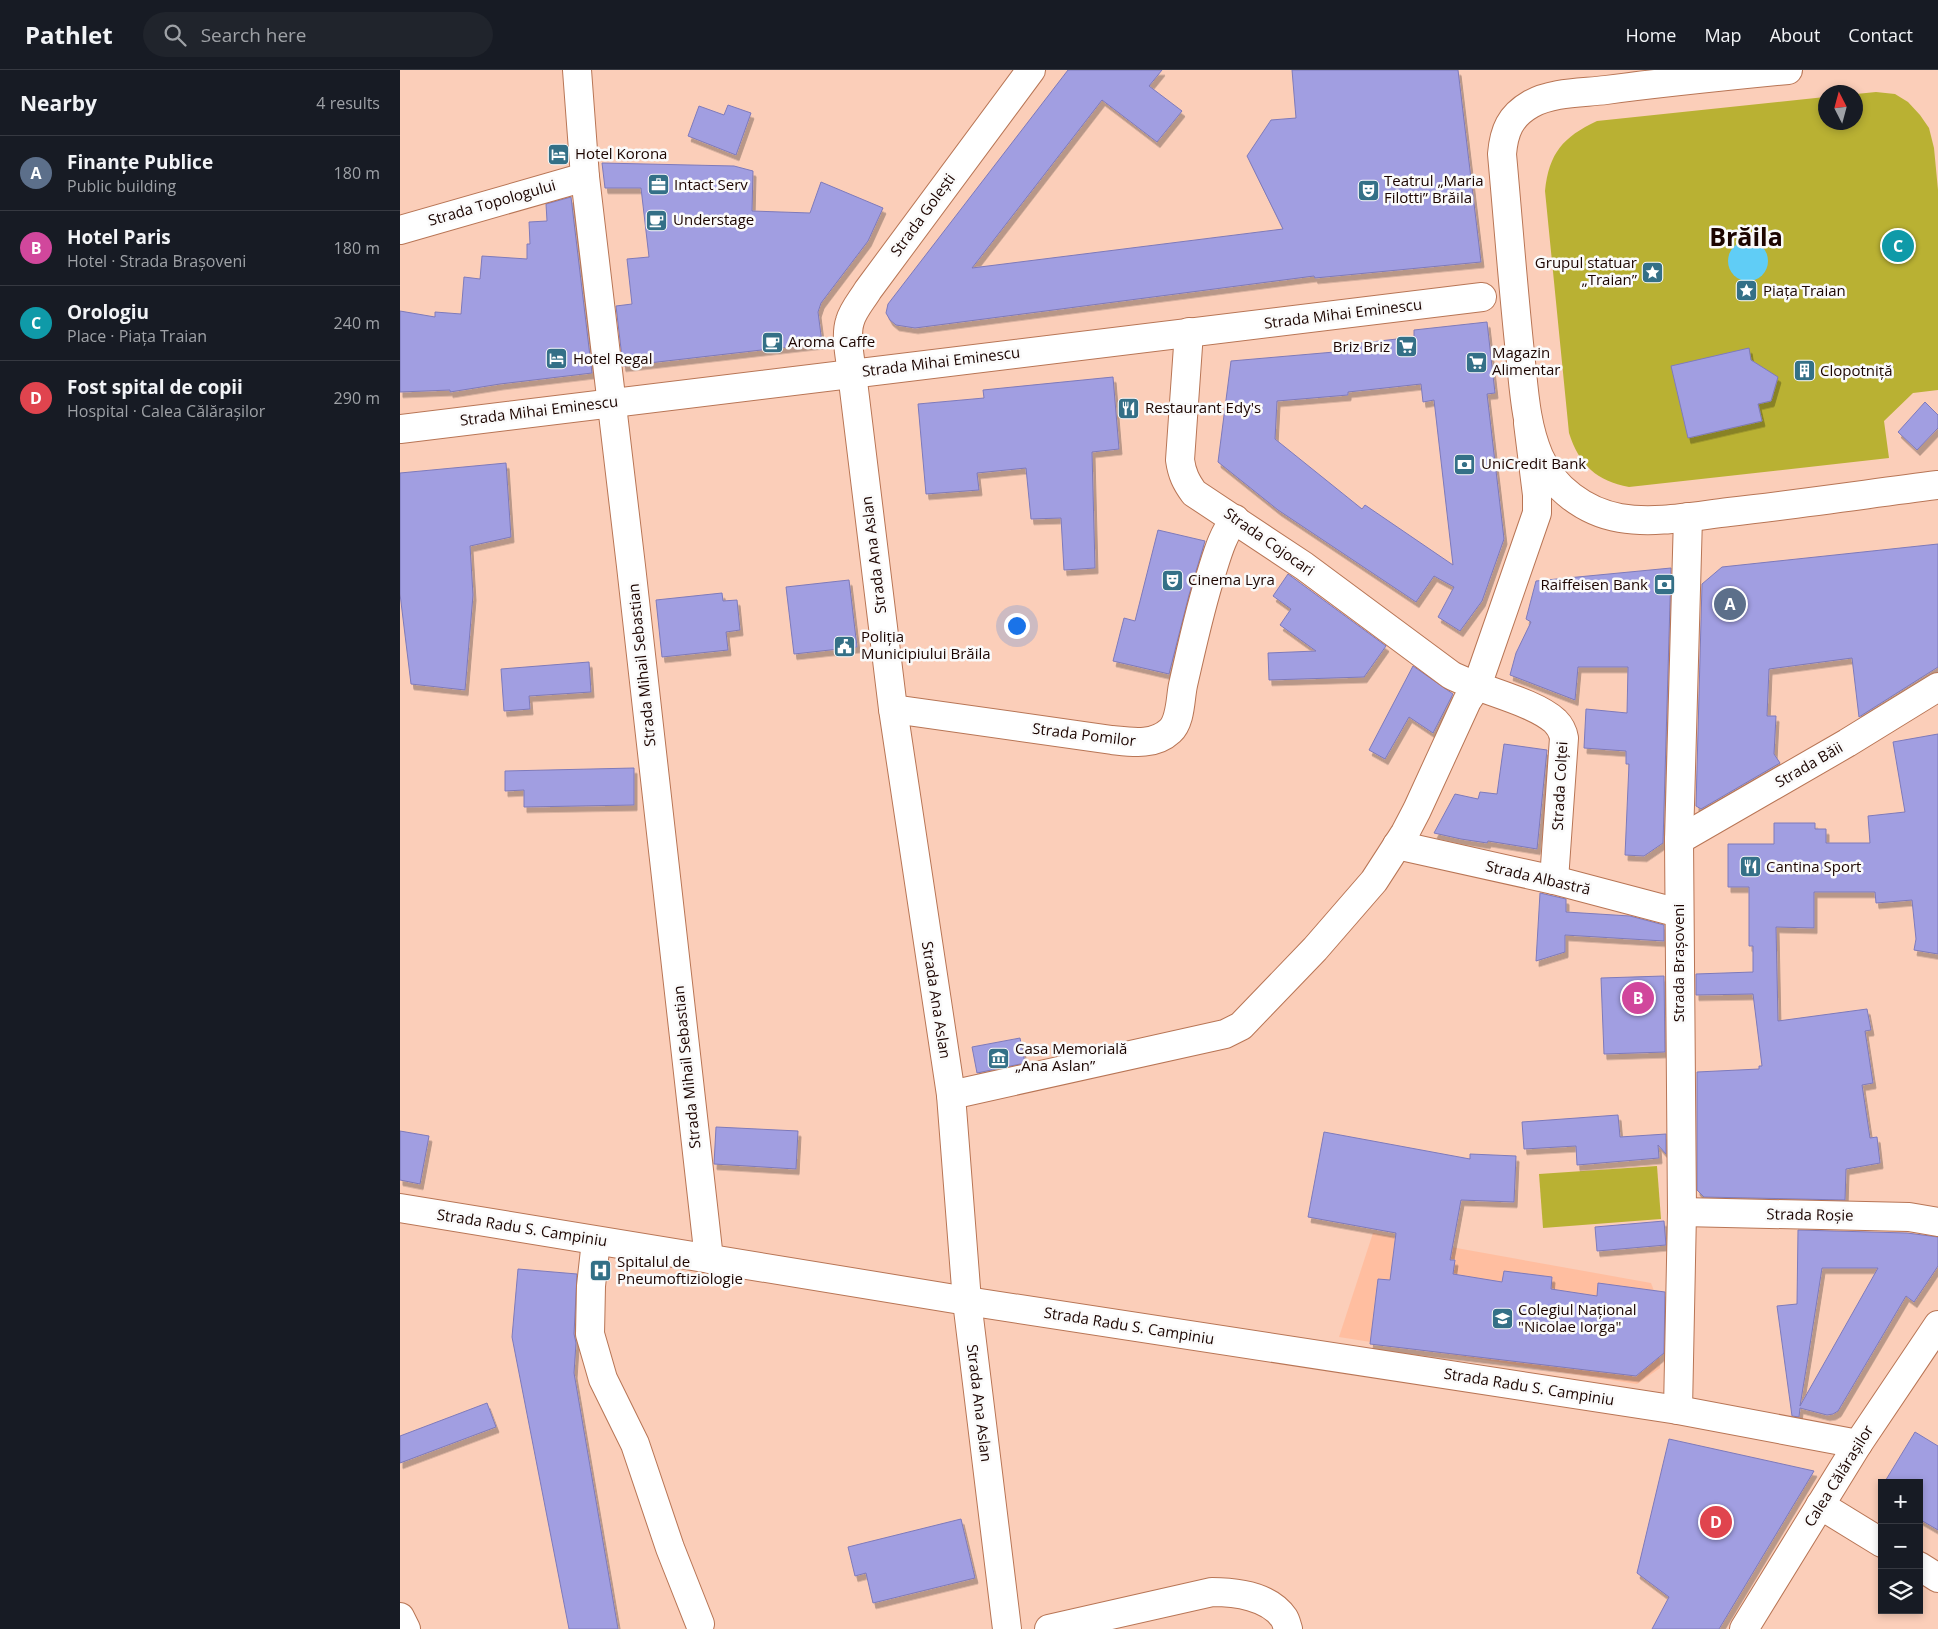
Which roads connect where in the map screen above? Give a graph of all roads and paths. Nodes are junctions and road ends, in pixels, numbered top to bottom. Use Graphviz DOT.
graph roads {
  1 [pos="577,70"];
  2 [pos="1031,70"];
  3 [pos="1582,70"];
  4 [pos="1788,70"];
  5 [pos="1654,76"];
  6 [pos="1551,96"];
  7 [pos="585,177"];
  8 [pos="400,230"];
  9 [pos="1482,297"];
  10 [pos="1189,332"];
  11 [pos="852,373"];
  12 [pos="611,402"];
  13 [pos="1528,423"];
  14 [pos="400,429"];
  15 [pos="1938,485"];
  16 [pos="1688,517"];
  17 [pos="1235,518"];
  18 [pos="1477,686"];
  19 [pos="1938,687"];
  20 [pos="893,709"];
  21 [pos="1679,840"];
  22 [pos="1397,846"];
  23 [pos="1554,880"];
  24 [pos="1679,913"];
  25 [pos="951,1095"];
  26 [pos="400,1208"];
  27 [pos="1682,1212"];
  28 [pos="1938,1222"];
  29 [pos="596,1241"];
  30 [pos="709,1259"];
  31 [pos="967,1301"];
  32 [pos="1936,1332"];
  33 [pos="1678,1410"];
  34 [pos="1858,1444"];
  35 [pos="1820,1504"];
  36 [pos="1878,1540"];
  37 [pos="1923,1569"];
  38 [pos="1938,1578"];
  39 [pos="400,1617"];
  40 [pos="700,1624"];
  41 [pos="406,1629"];
  42 [pos="1007,1629"];
  43 [pos="1049,1629"];
  44 [pos="1288,1629"];
  45 [pos="1744,1629"];
  1 -- 7 [label="street, Strada Mihail Sebastian"];
  2 -- 11 [label="street, Strada Golești"];
  3 -- 6 [label="street"];
  4 -- 5 [label="street"];
  5 -- 6 [label="street"];
  6 -- 13 [label="street"];
  7 -- 8 [label="street, Strada Topologului"];
  7 -- 12 [label="street, Strada Mihail Sebastian"];
  9 -- 10 [label="street, Strada Mihai Eminescu"];
  10 -- 11 [label="street, Strada Mihai Eminescu"];
  10 -- 17 [label="street, Strada Cojocari"];
  11 -- 12 [label="street, Strada Mihai Eminescu"];
  11 -- 20 [label="street, Strada Ana Aslan"];
  12 -- 14 [label="street, Strada Mihai Eminescu"];
  12 -- 30 [label="street, Strada Mihail Sebastian"];
  13 -- 16 [label="street"];
  13 -- 18 [label="street"];
  15 -- 16 [label="street"];
  16 -- 21 [label="street, Strada Brașoveni"];
  17 -- 18 [label="street, Strada Cojocari"];
  17 -- 20 [label="street, Strada Pomilor"];
  18 -- 22 [label="street"];
  18 -- 23 [label="street, Strada Colței"];
  19 -- 21 [label="street, Strada Băii"];
  20 -- 25 [label="street, Strada Ana Aslan"];
  21 -- 24 [label="street, Strada Brașoveni"];
  22 -- 23 [label="street, Strada Albastră"];
  22 -- 25 [label="street"];
  23 -- 24 [label="street, Strada Albastră"];
  24 -- 27 [label="street, Strada Brașoveni"];
  25 -- 31 [label="street, Strada Ana Aslan"];
  26 -- 29 [label="street, Strada Radu S. Campiniu"];
  27 -- 28 [label="street, Strada Roșie"];
  27 -- 33 [label="street, Strada Brașoveni"];
  29 -- 30 [label="street, Strada Radu S. Campiniu"];
  29 -- 40 [label="street"];
  30 -- 31 [label="street, Strada Radu S. Campiniu"];
  31 -- 33 [label="street, Strada Radu S. Campiniu"];
  31 -- 42 [label="street, Strada Ana Aslan"];
  32 -- 34 [label="street, Calea Călărașilor"];
  33 -- 34 [label="street, Strada Radu S. Campiniu"];
  34 -- 35 [label="street, Calea Călărașilor"];
  35 -- 36 [label="street"];
  35 -- 45 [label="street, Calea Călărașilor"];
  37 -- 38 [label="street"];
  39 -- 41 [label="street"];
  43 -- 44 [label="street"];
}
